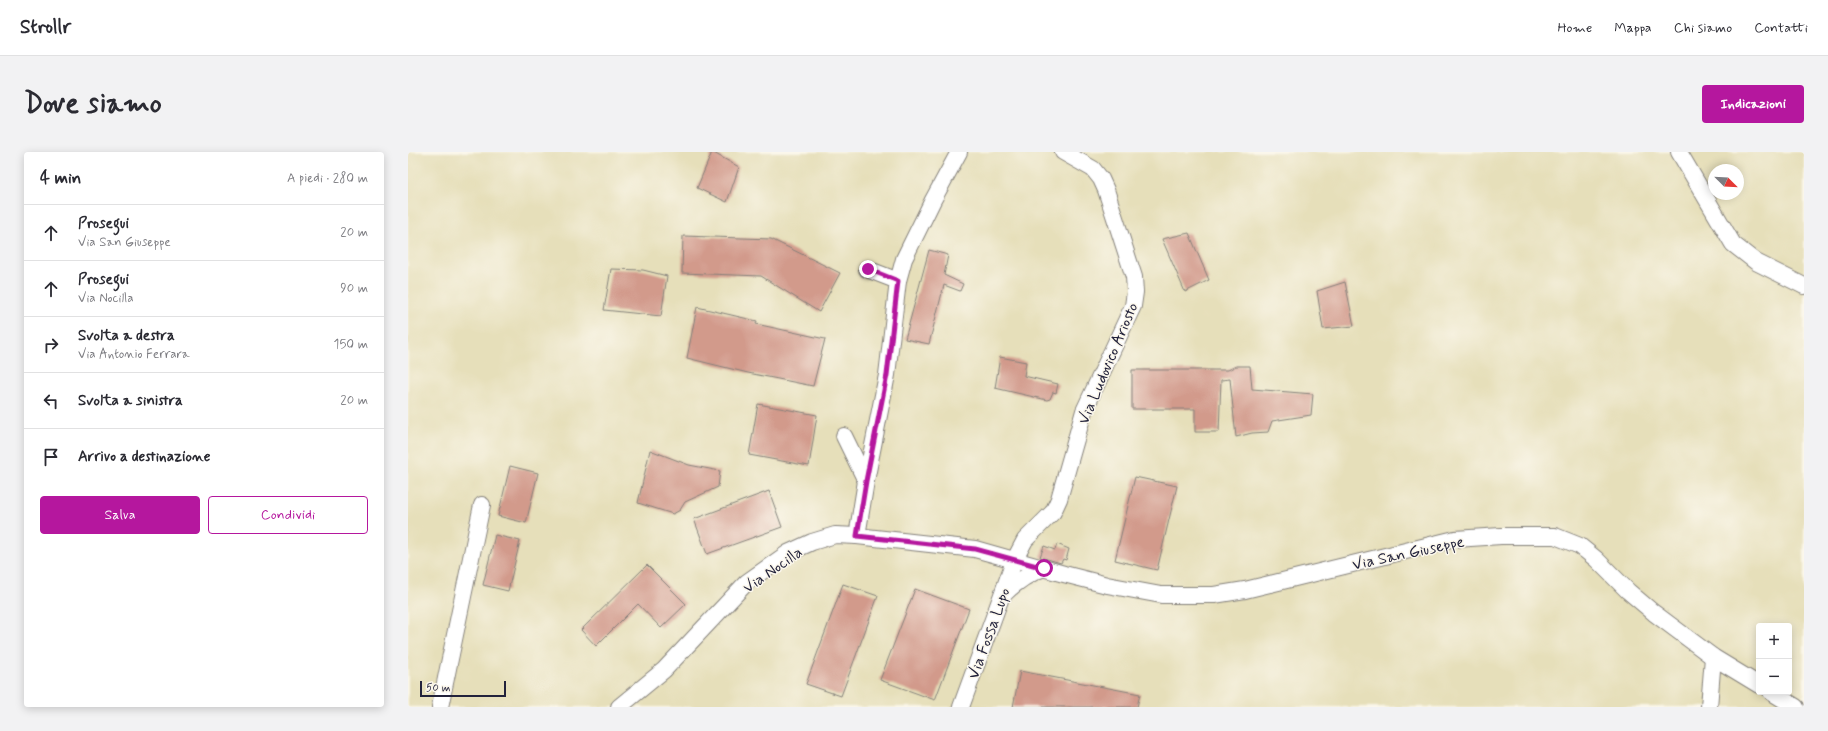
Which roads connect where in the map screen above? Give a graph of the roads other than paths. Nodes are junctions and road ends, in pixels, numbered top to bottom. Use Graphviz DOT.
graph roads {
  1 [pos="960,152"];
  2 [pos="1063,152"];
  3 [pos="1679,152"];
  4 [pos="868,269"];
  5 [pos="898,281"];
  6 [pos="1804,286"];
  7 [pos="844,436"];
  8 [pos="866,481"];
  9 [pos="482,505"];
  10 [pos="857,536"];
  11 [pos="1015,559"];
  12 [pos="1044,568"];
  13 [pos="1000,598"];
  14 [pos="1713,657"];
  15 [pos="1756,683"];
  16 [pos="1776,695"];
  17 [pos="440,707"];
  18 [pos="619,707"];
  19 [pos="960,707"];
  20 [pos="1708,707"];
  21 [pos="1796,707"];
  1 -- 5 [label="street"];
  2 -- 11 [label="street, Via Ludovico Ariosto"];
  3 -- 6 [label="street"];
  4 -- 5 [label="street"];
  5 -- 8 [label="street"];
  7 -- 8 [label="street"];
  8 -- 10 [label="street"];
  9 -- 17 [label="street"];
  10 -- 11 [label="street, Via Nocilla"];
  10 -- 18 [label="street, Via Nocilla"];
  11 -- 12 [label="street, Via San Giuseppe"];
  11 -- 13 [label="street, Via Fossa Lupo"];
  12 -- 13 [label="street"];
  12 -- 14 [label="street, Via San Giuseppe"];
  13 -- 19 [label="street, Via Fossa Lupo"];
  14 -- 15 [label="street, Via San Giuseppe"];
  14 -- 20 [label="street"];
  16 -- 21 [label="street"];
}
